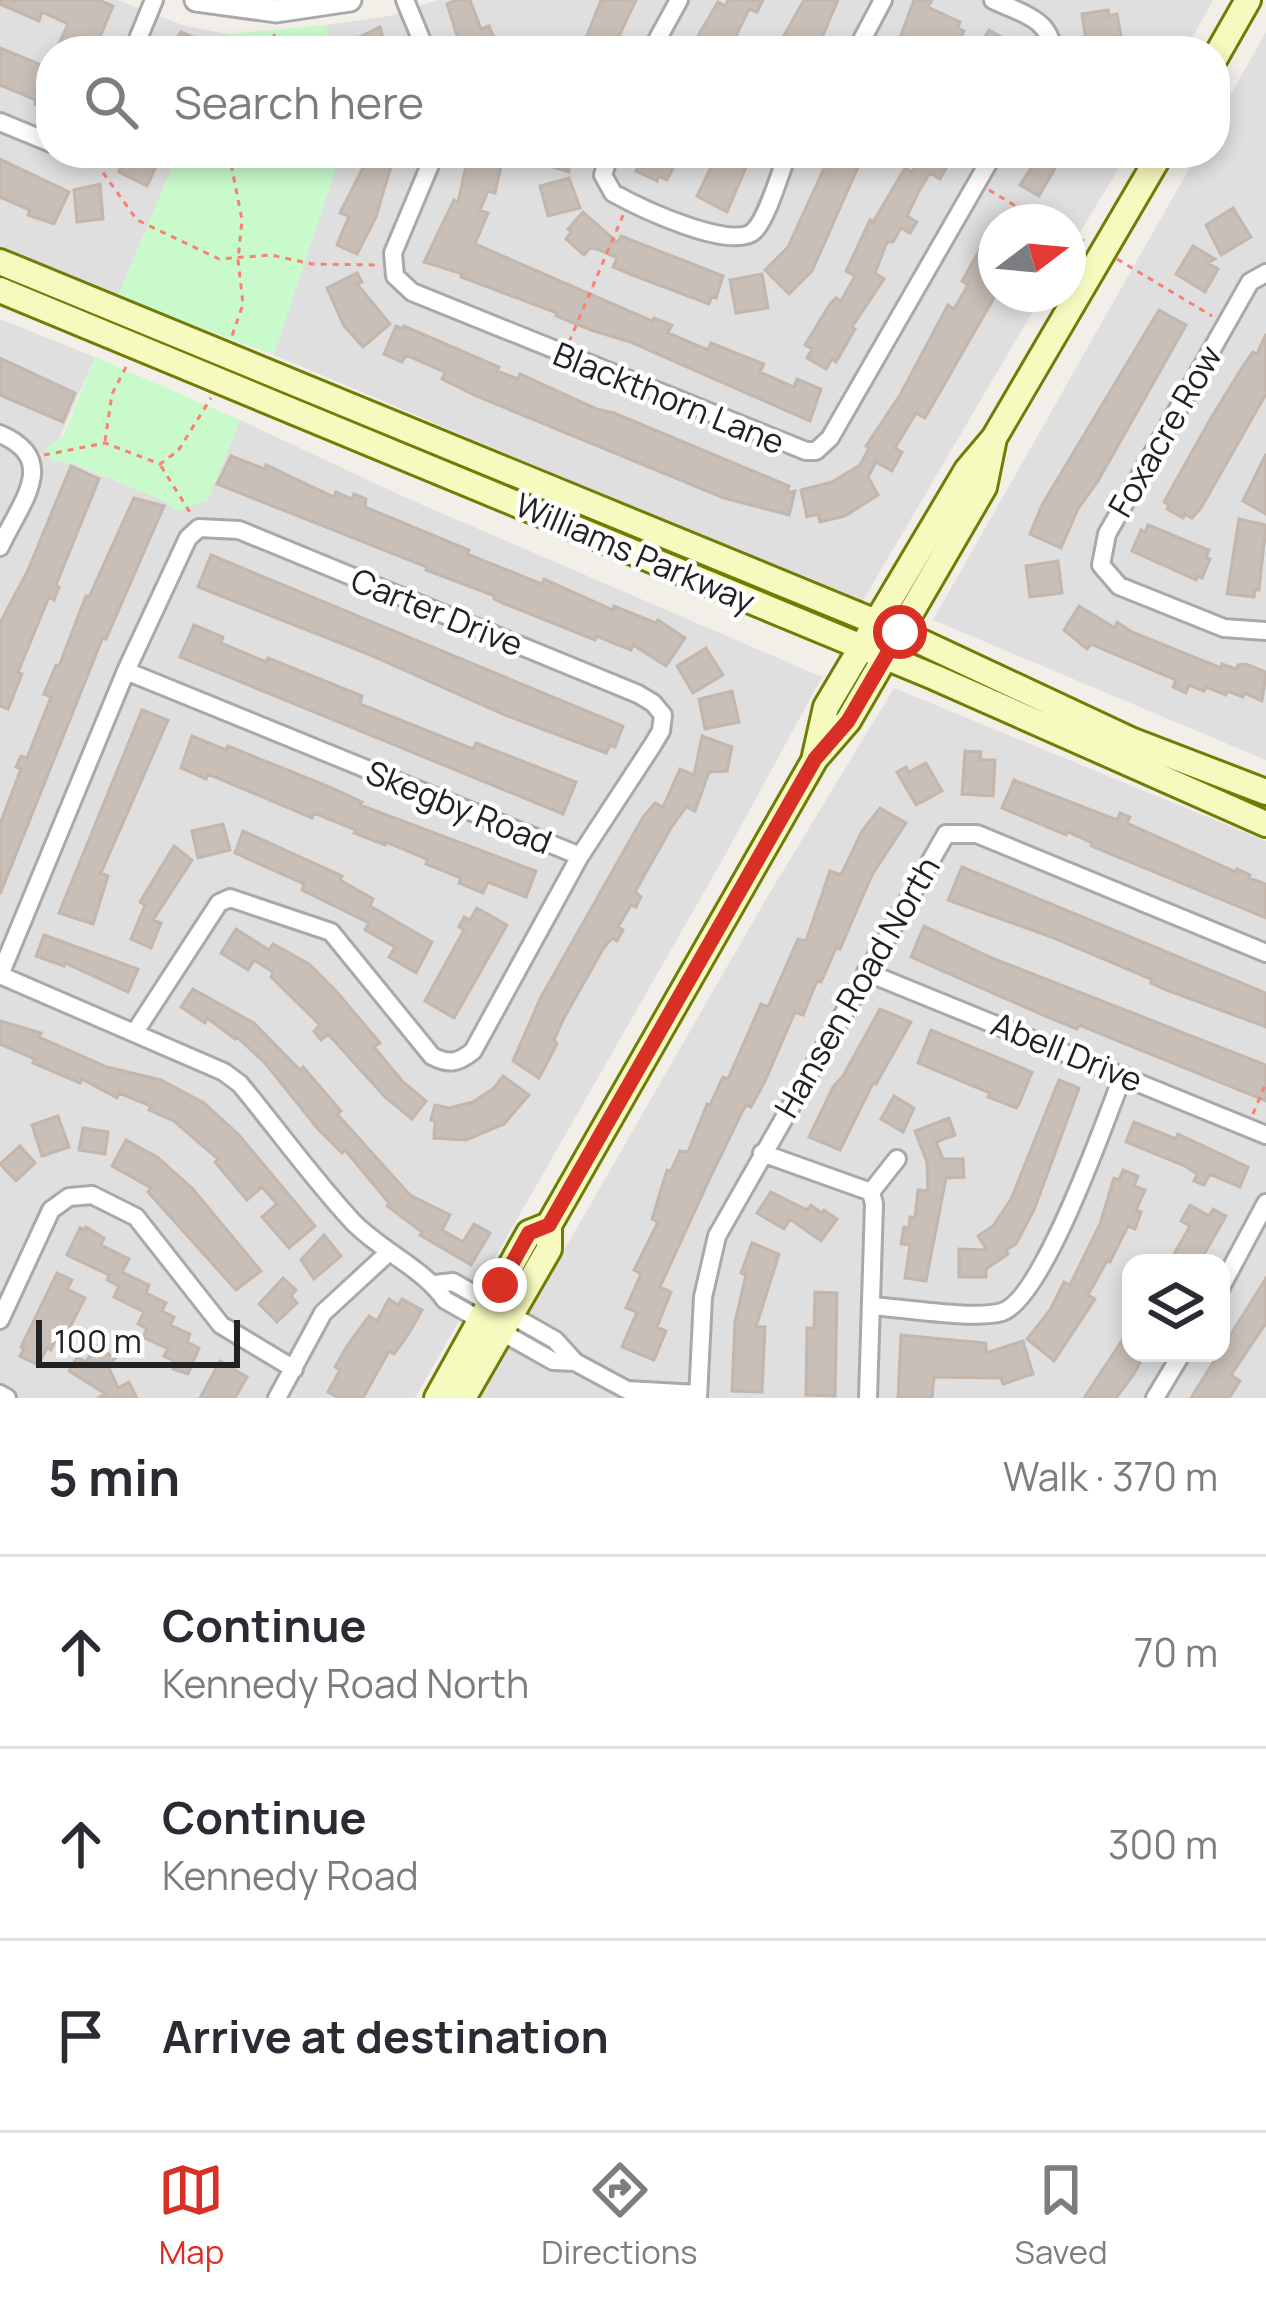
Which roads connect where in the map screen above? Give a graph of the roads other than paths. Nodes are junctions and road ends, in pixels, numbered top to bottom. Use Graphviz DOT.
graph roads {
  1 [pos="154,0"];
  2 [pos="196,0"];
  3 [pos="350,0"];
  4 [pos="405,0"];
  5 [pos="679,0"];
  6 [pos="883,0"];
  7 [pos="993,0"];
  8 [pos="1248,0"];
  9 [pos="139,36"];
  10 [pos="420,36"];
  11 [pos="659,36"];
  12 [pos="864,36"];
  13 [pos="1049,36"];
  14 [pos="1228,36"];
  15 [pos="0,122"];
  16 [pos="36,137"];
  17 [pos="429,168"];
  18 [pos="605,168"];
  19 [pos="782,168"];
  20 [pos="985,168"];
  21 [pos="1153,168"];
  22 [pos="0,262"];
  23 [pos="1266,273"];
  24 [pos="0,290"];
  25 [pos="0,434"];
  26 [pos="0,547"];
  27 [pos="888,627"];
  28 [pos="1266,631"];
  29 [pos="861,647"];
  30 [pos="885,658"];
  31 [pos="126,671"];
  32 [pos="815,759"];
  33 [pos="1266,792"];
  34 [pos="1266,824"];
  35 [pos="580,856"];
  36 [pos="1266,953"];
  37 [pos="866,972"];
  38 [pos="0,975"];
  39 [pos="135,1032"];
  40 [pos="1124,1075"];
  41 [pos="1266,1135"];
  42 [pos="762,1154"];
  43 [pos="897,1159"];
  44 [pos="871,1192"];
  45 [pos="1266,1203"];
  46 [pos="388,1252"];
  47 [pos="1230,1270"];
  48 [pos="872,1306"];
  49 [pos="496,1317"];
  50 [pos="0,1320"];
  51 [pos="1177,1362"];
  52 [pos="294,1369"];
  53 [pos="698,1396"];
  54 [pos="278,1398"];
  55 [pos="437,1398"];
  56 [pos="463,1398"];
  57 [pos="868,1398"];
  58 [pos="1155,1398"];
  1 -- 9 [label="street"];
  2 -- 3 [label="street"];
  4 -- 10 [label="street"];
  5 -- 11 [label="street"];
  6 -- 12 [label="street"];
  7 -- 13 [label="street"];
  8 -- 14 [label="main road"];
  15 -- 16 [label="street"];
  17 -- 20 [label="street, Blackthorn Lane"];
  18 -- 19 [label="street"];
  21 -- 27 [label="main road"];
  22 -- 27 [label="main road, Williams Parkway"];
  23 -- 28 [label="street, Foxacre Row"];
  24 -- 29 [label="main road, Williams Parkway"];
  25 -- 26 [label="street"];
  27 -- 29 [label="main road"];
  27 -- 30 [label="main road"];
  27 -- 33 [label="main road, Williams Parkway"];
  29 -- 30 [label="main road, Williams Parkway"];
  29 -- 32 [label="main road"];
  30 -- 32 [label="main road"];
  30 -- 34 [label="main road, Williams Parkway"];
  31 -- 35 [label="street, Skegby Road"];
  31 -- 35 [label="street, Carter Drive"];
  31 -- 38 [label="street"];
  32 -- 49 [label="main road"];
  35 -- 39 [label="street, Skegby Road"];
  36 -- 37 [label="street, Hansen Road North"];
  37 -- 40 [label="street, Abell Drive"];
  37 -- 42 [label="street, Hansen Road North"];
  38 -- 39 [label="street"];
  39 -- 46 [label="street"];
  40 -- 41 [label="street, Abell Drive"];
  40 -- 48 [label="street"];
  42 -- 44 [label="street"];
  42 -- 53 [label="street, Hansen Road North"];
  43 -- 44 [label="street"];
  44 -- 48 [label="street"];
  45 -- 47 [label="street"];
  46 -- 49 [label="street"];
  46 -- 52 [label="street"];
  48 -- 57 [label="street"];
  49 -- 53 [label="street"];
  49 -- 55 [label="main road"];
  49 -- 56 [label="main road"];
  50 -- 52 [label="street"];
  51 -- 58 [label="street"];
  52 -- 54 [label="street"];
}
